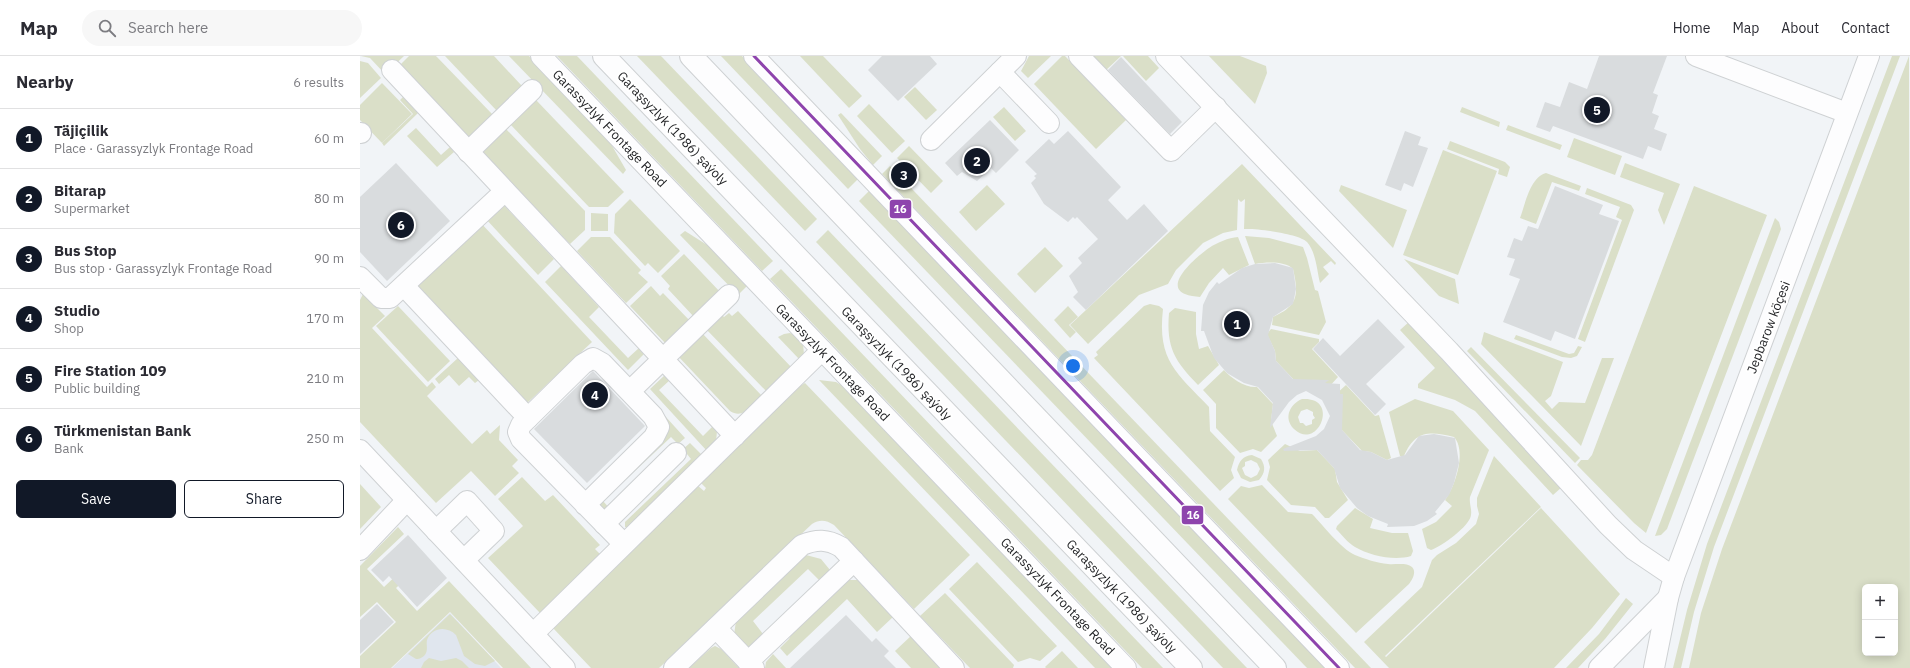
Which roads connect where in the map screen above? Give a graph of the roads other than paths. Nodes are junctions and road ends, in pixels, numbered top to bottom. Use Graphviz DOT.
graph roads {
  1 [pos="541,56"];
  2 [pos="604,56"];
  3 [pos="691,56"];
  4 [pos="754,56"];
  5 [pos="1016,56"];
  6 [pos="1079,56"];
  7 [pos="1166,56"];
  8 [pos="1696,56"];
  9 [pos="1869,56"];
  10 [pos="392,70"];
  11 [pos="1000,72"];
  12 [pos="532,90"];
  13 [pos="1216,107"];
  14 [pos="1848,113"];
  15 [pos="1049,123"];
  16 [pos="931,140"];
  17 [pos="468,152"];
  18 [pos="505,191"];
  19 [pos="360,277"];
  20 [pos="404,286"];
  21 [pos="729,295"];
  22 [pos="822,350"];
  23 [pos="663,359"];
  24 [pos="630,391"];
  25 [pos="528,418"];
  26 [pos="735,436"];
  27 [pos="360,450"];
  28 [pos="676,453"];
  29 [pos="407,500"];
  30 [pos="585,505"];
  31 [pos="604,524"];
  32 [pos="436,531"];
  33 [pos="624,544"];
  34 [pos="360,550"];
  35 [pos="464,560"];
  36 [pos="854,561"];
  37 [pos="1674,577"];
  38 [pos="1668,598"];
  39 [pos="716,628"];
  40 [pos="533,634"];
  41 [pos="751,665"];
  42 [pos="565,668"];
  43 [pos="674,668"];
  44 [pos="954,668"];
  45 [pos="1126,668"];
  46 [pos="1191,668"];
  47 [pos="1275,668"];
  48 [pos="1339,668"];
  49 [pos="1600,668"];
  50 [pos="1654,668"];
  1 -- 22 [label="street, Garassyzlyk Frontage Road"];
  2 -- 46 [label="main road, Garaşsyzlyk (1986) şaýoly"];
  3 -- 47 [label="main road"];
  4 -- 48 [label="street"];
  5 -- 11 [label="street"];
  6 -- 13 [label="street"];
  7 -- 13 [label="street"];
  8 -- 14 [label="street"];
  9 -- 14 [label="street, Jepbarow köçesi"];
  10 -- 17 [label="street"];
  11 -- 15 [label="street"];
  11 -- 16 [label="street"];
  12 -- 17 [label="street"];
  13 -- 37 [label="street"];
  14 -- 37 [label="street, Jepbarow köçesi"];
  17 -- 18 [label="street"];
  18 -- 20 [label="street"];
  18 -- 23 [label="street"];
  19 -- 20 [label="street"];
  20 -- 25 [label="street"];
  21 -- 23 [label="street"];
  22 -- 26 [label="street"];
  22 -- 45 [label="street, Garassyzlyk Frontage Road"];
  23 -- 24 [label="street"];
  23 -- 26 [label="street"];
  24 -- 25 [label="street"];
  24 -- 30 [label="street"];
  25 -- 30 [label="street"];
  26 -- 33 [label="street"];
  27 -- 29 [label="street"];
  28 -- 31 [label="street"];
  29 -- 32 [label="street"];
  29 -- 34 [label="street"];
  30 -- 31 [label="street"];
  31 -- 33 [label="street"];
  32 -- 35 [label="street"];
  32 -- 35 [label="street"];
  33 -- 40 [label="street"];
  35 -- 40 [label="street"];
  36 -- 39 [label="street"];
  36 -- 41 [label="street"];
  36 -- 44 [label="street"];
  37 -- 38 [label="street, Jepbarow köçesi"];
  38 -- 49 [label="street, Jepbarow köçesi"];
  38 -- 50 [label="street, Jepbarow köçesi"];
  39 -- 41 [label="street"];
  39 -- 43 [label="street"];
  40 -- 42 [label="street"];
}
